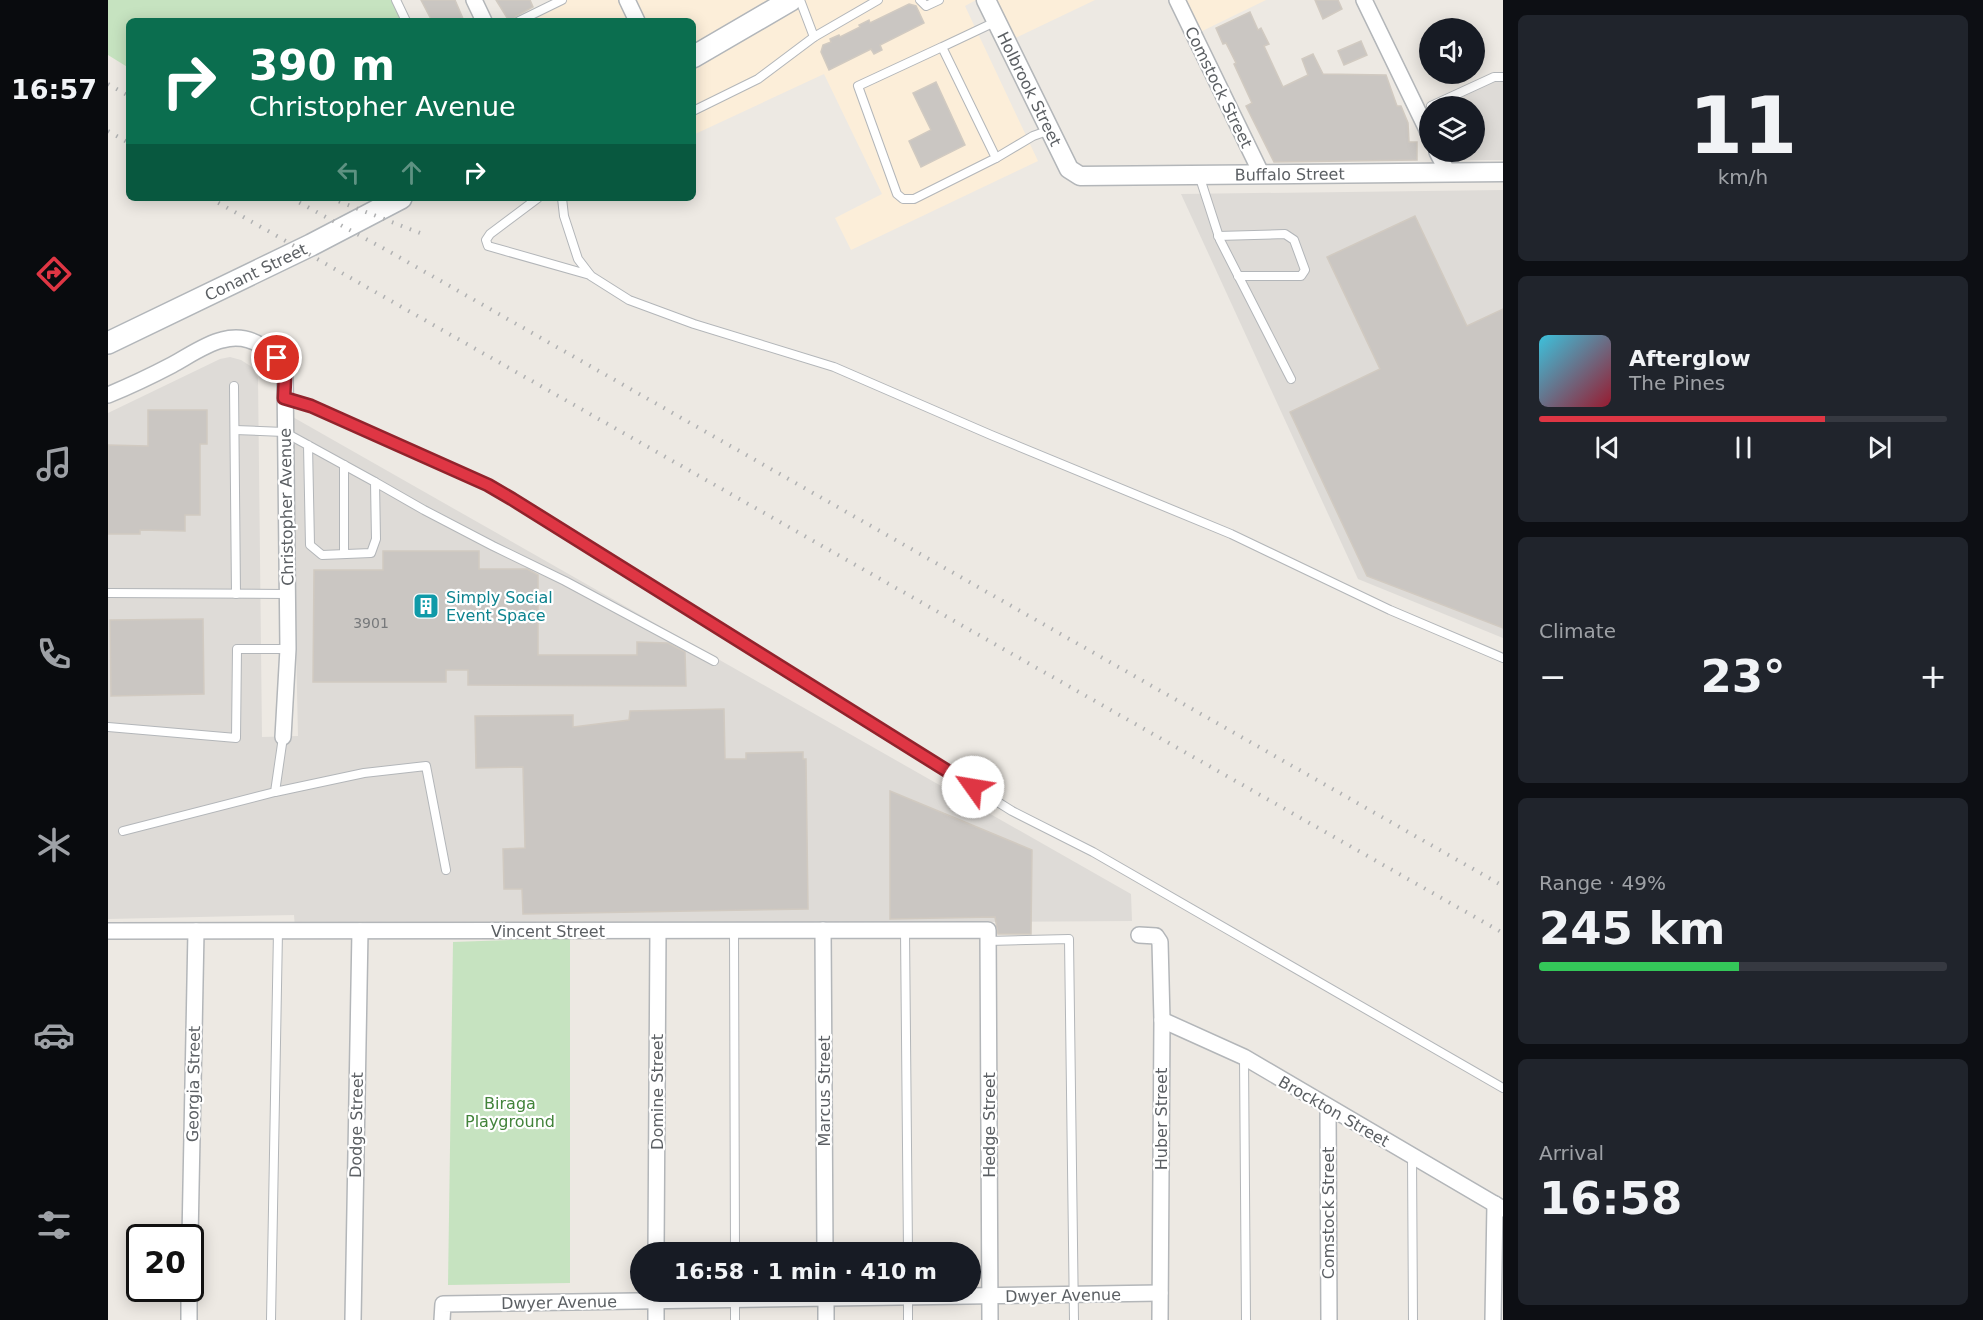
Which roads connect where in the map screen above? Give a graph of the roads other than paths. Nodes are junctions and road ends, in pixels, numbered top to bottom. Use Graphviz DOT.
graph roads {
  1 [pos="396,0"];
  2 [pos="474,0"];
  3 [pos="627,0"];
  4 [pos="791,0"];
  5 [pos="800,0"];
  6 [pos="878,0"];
  7 [pos="920,0"];
  8 [pos="939,0"];
  9 [pos="986,0"];
  10 [pos="1177,0"];
  11 [pos="1364,0"];
  12 [pos="556,1"];
  13 [pos="405,18"];
  14 [pos="483,18"];
  15 [pos="525,18"];
  16 [pos="636,18"];
  17 [pos="997,21"];
  18 [pos="814,37"];
  19 [pos="942,47"];
  20 [pos="696,55"];
  21 [pos="1503,77"];
  22 [pos="1454,96"];
  23 [pos="1419,97"];
  24 [pos="696,110"];
  25 [pos="1050,130"];
  26 [pos="996,158"];
  27 [pos="1442,162"];
  28 [pos="1503,172"];
  29 [pos="1262,173"];
  30 [pos="1448,173"];
  31 [pos="1076,174"];
  32 [pos="1199,174"];
  33 [pos="395,201"];
  34 [pos="534,201"];
  35 [pos="562,201"];
  36 [pos="1218,236"];
  37 [pos="591,275"];
  38 [pos="1238,276"];
  39 [pos="108,343"];
  40 [pos="1291,379"];
  41 [pos="234,387"];
  42 [pos="108,395"];
  43 [pos="284,398"];
  44 [pos="235,430"];
  45 [pos="284,432"];
  46 [pos="308,445"];
  47 [pos="344,465"];
  48 [pos="375,482"];
  49 [pos="344,554"];
  50 [pos="108,592"];
  51 [pos="236,594"];
  52 [pos="287,594"];
  53 [pos="288,649"];
  54 [pos="1503,658"];
  55 [pos="714,661"];
  56 [pos="108,727"];
  57 [pos="283,737"];
  58 [pos="275,792"];
  59 [pos="123,831"];
  60 [pos="446,870"];
  61 [pos="823,930"];
  62 [pos="905,930"];
  63 [pos="108,931"];
  64 [pos="196,931"];
  65 [pos="278,931"];
  66 [pos="360,931"];
  67 [pos="658,931"];
  68 [pos="734,931"];
  69 [pos="1138,935"];
  70 [pos="988,936"];
  71 [pos="1162,1020"];
  72 [pos="1244,1057"];
  73 [pos="1503,1088"];
  74 [pos="1328,1107"];
  75 [pos="1412,1156"];
  76 [pos="1499,1207"];
  77 [pos="190,1224"];
  78 [pos="656,1242"];
  79 [pos="735,1242"];
  80 [pos="825,1242"];
  81 [pos="908,1242"];
  82 [pos="1160,1293"];
  83 [pos="1073,1294"];
  84 [pos="981,1296"];
  85 [pos="990,1296"];
  86 [pos="630,1297"];
  87 [pos="189,1302"];
  88 [pos="656,1302"];
  89 [pos="735,1302"];
  90 [pos="826,1302"];
  91 [pos="908,1302"];
  92 [pos="189,1320"];
  93 [pos="271,1320"];
  94 [pos="353,1320"];
  95 [pos="442,1320"];
  96 [pos="656,1320"];
  97 [pos="735,1320"];
  98 [pos="826,1320"];
  99 [pos="908,1320"];
  100 [pos="990,1320"];
  101 [pos="1074,1320"];
  102 [pos="1160,1320"];
  103 [pos="1246,1320"];
  104 [pos="1329,1320"];
  105 [pos="1413,1320"];
  106 [pos="1493,1320"];
  1 -- 13 [label="lane"];
  2 -- 14 [label="street"];
  3 -- 16 [label="street"];
  4 -- 20 [label="main road"];
  5 -- 18 [label="lane"];
  6 -- 18 [label="lane"];
  7 -- 8 [label="lane"];
  9 -- 17 [label="street, Holbrook Street"];
  10 -- 29 [label="street, Comstock Street"];
  11 -- 23 [label="street"];
  12 -- 15 [label="lane"];
  17 -- 19 [label="lane"];
  17 -- 25 [label="street, Holbrook Street"];
  18 -- 24 [label="lane"];
  19 -- 26 [label="lane"];
  19 -- 26 [label="lane"];
  21 -- 22 [label="lane"];
  25 -- 26 [label="lane"];
  25 -- 31 [label="street, Holbrook Street"];
  27 -- 30 [label="street"];
  28 -- 30 [label="street, Buffalo Street"];
  29 -- 30 [label="street, Buffalo Street"];
  29 -- 32 [label="street, Buffalo Street"];
  31 -- 32 [label="street, Buffalo Street"];
  32 -- 36 [label="lane"];
  33 -- 39 [label="main road, Conant Street"];
  34 -- 37 [label="lane"];
  35 -- 54 [label="lane"];
  36 -- 38 [label="lane"];
  36 -- 38 [label="lane"];
  38 -- 40 [label="lane"];
  41 -- 44 [label="lane"];
  42 -- 43 [label="street, Christopher Avenue"];
  43 -- 45 [label="street, Christopher Avenue"];
  43 -- 73 [label="lane"];
  44 -- 45 [label="lane"];
  44 -- 51 [label="lane"];
  45 -- 46 [label="lane"];
  45 -- 52 [label="street, Christopher Avenue"];
  46 -- 47 [label="lane"];
  46 -- 49 [label="lane"];
  47 -- 48 [label="lane"];
  47 -- 49 [label="lane"];
  48 -- 49 [label="lane"];
  48 -- 55 [label="lane"];
  50 -- 51 [label="lane"];
  51 -- 52 [label="lane"];
  52 -- 53 [label="street, Christopher Avenue"];
  53 -- 56 [label="lane"];
  53 -- 57 [label="street, Christopher Avenue"];
  57 -- 58 [label="lane"];
  58 -- 59 [label="lane"];
  58 -- 60 [label="lane"];
  61 -- 62 [label="street, Vincent Street"];
  61 -- 68 [label="street, Vincent Street"];
  61 -- 80 [label="street, Marcus Street"];
  62 -- 70 [label="street, Vincent Street"];
  62 -- 81 [label="lane"];
  63 -- 64 [label="street, Vincent Street"];
  64 -- 65 [label="street, Vincent Street"];
  64 -- 77 [label="street, Georgia Street"];
  65 -- 66 [label="street, Vincent Street"];
  65 -- 93 [label="lane"];
  66 -- 67 [label="street, Vincent Street"];
  66 -- 94 [label="street, Dodge Street"];
  67 -- 68 [label="street, Vincent Street"];
  67 -- 78 [label="street, Domine Street"];
  68 -- 79 [label="lane"];
  69 -- 71 [label="street, Huber Street"];
  70 -- 83 [label="lane"];
  70 -- 85 [label="street, Hedge Street"];
  71 -- 72 [label="street, Brockton Street"];
  71 -- 82 [label="street, Huber Street"];
  72 -- 74 [label="street, Brockton Street"];
  72 -- 103 [label="lane"];
  74 -- 75 [label="street, Brockton Street"];
  74 -- 104 [label="street, Comstock Street"];
  75 -- 76 [label="street, Brockton Street"];
  75 -- 105 [label="lane"];
  76 -- 106 [label="street"];
  82 -- 83 [label="street, Dwyer Avenue"];
  82 -- 102 [label="street, Huber Street"];
  83 -- 85 [label="street, Dwyer Avenue"];
  83 -- 101 [label="lane"];
  84 -- 85 [label="street, Dwyer Avenue"];
  85 -- 100 [label="street, Hedge Street"];
  86 -- 95 [label="street, Dwyer Avenue"];
  87 -- 92 [label="street"];
  88 -- 96 [label="street"];
  89 -- 97 [label="lane"];
  90 -- 98 [label="street"];
  91 -- 99 [label="lane"];
}
